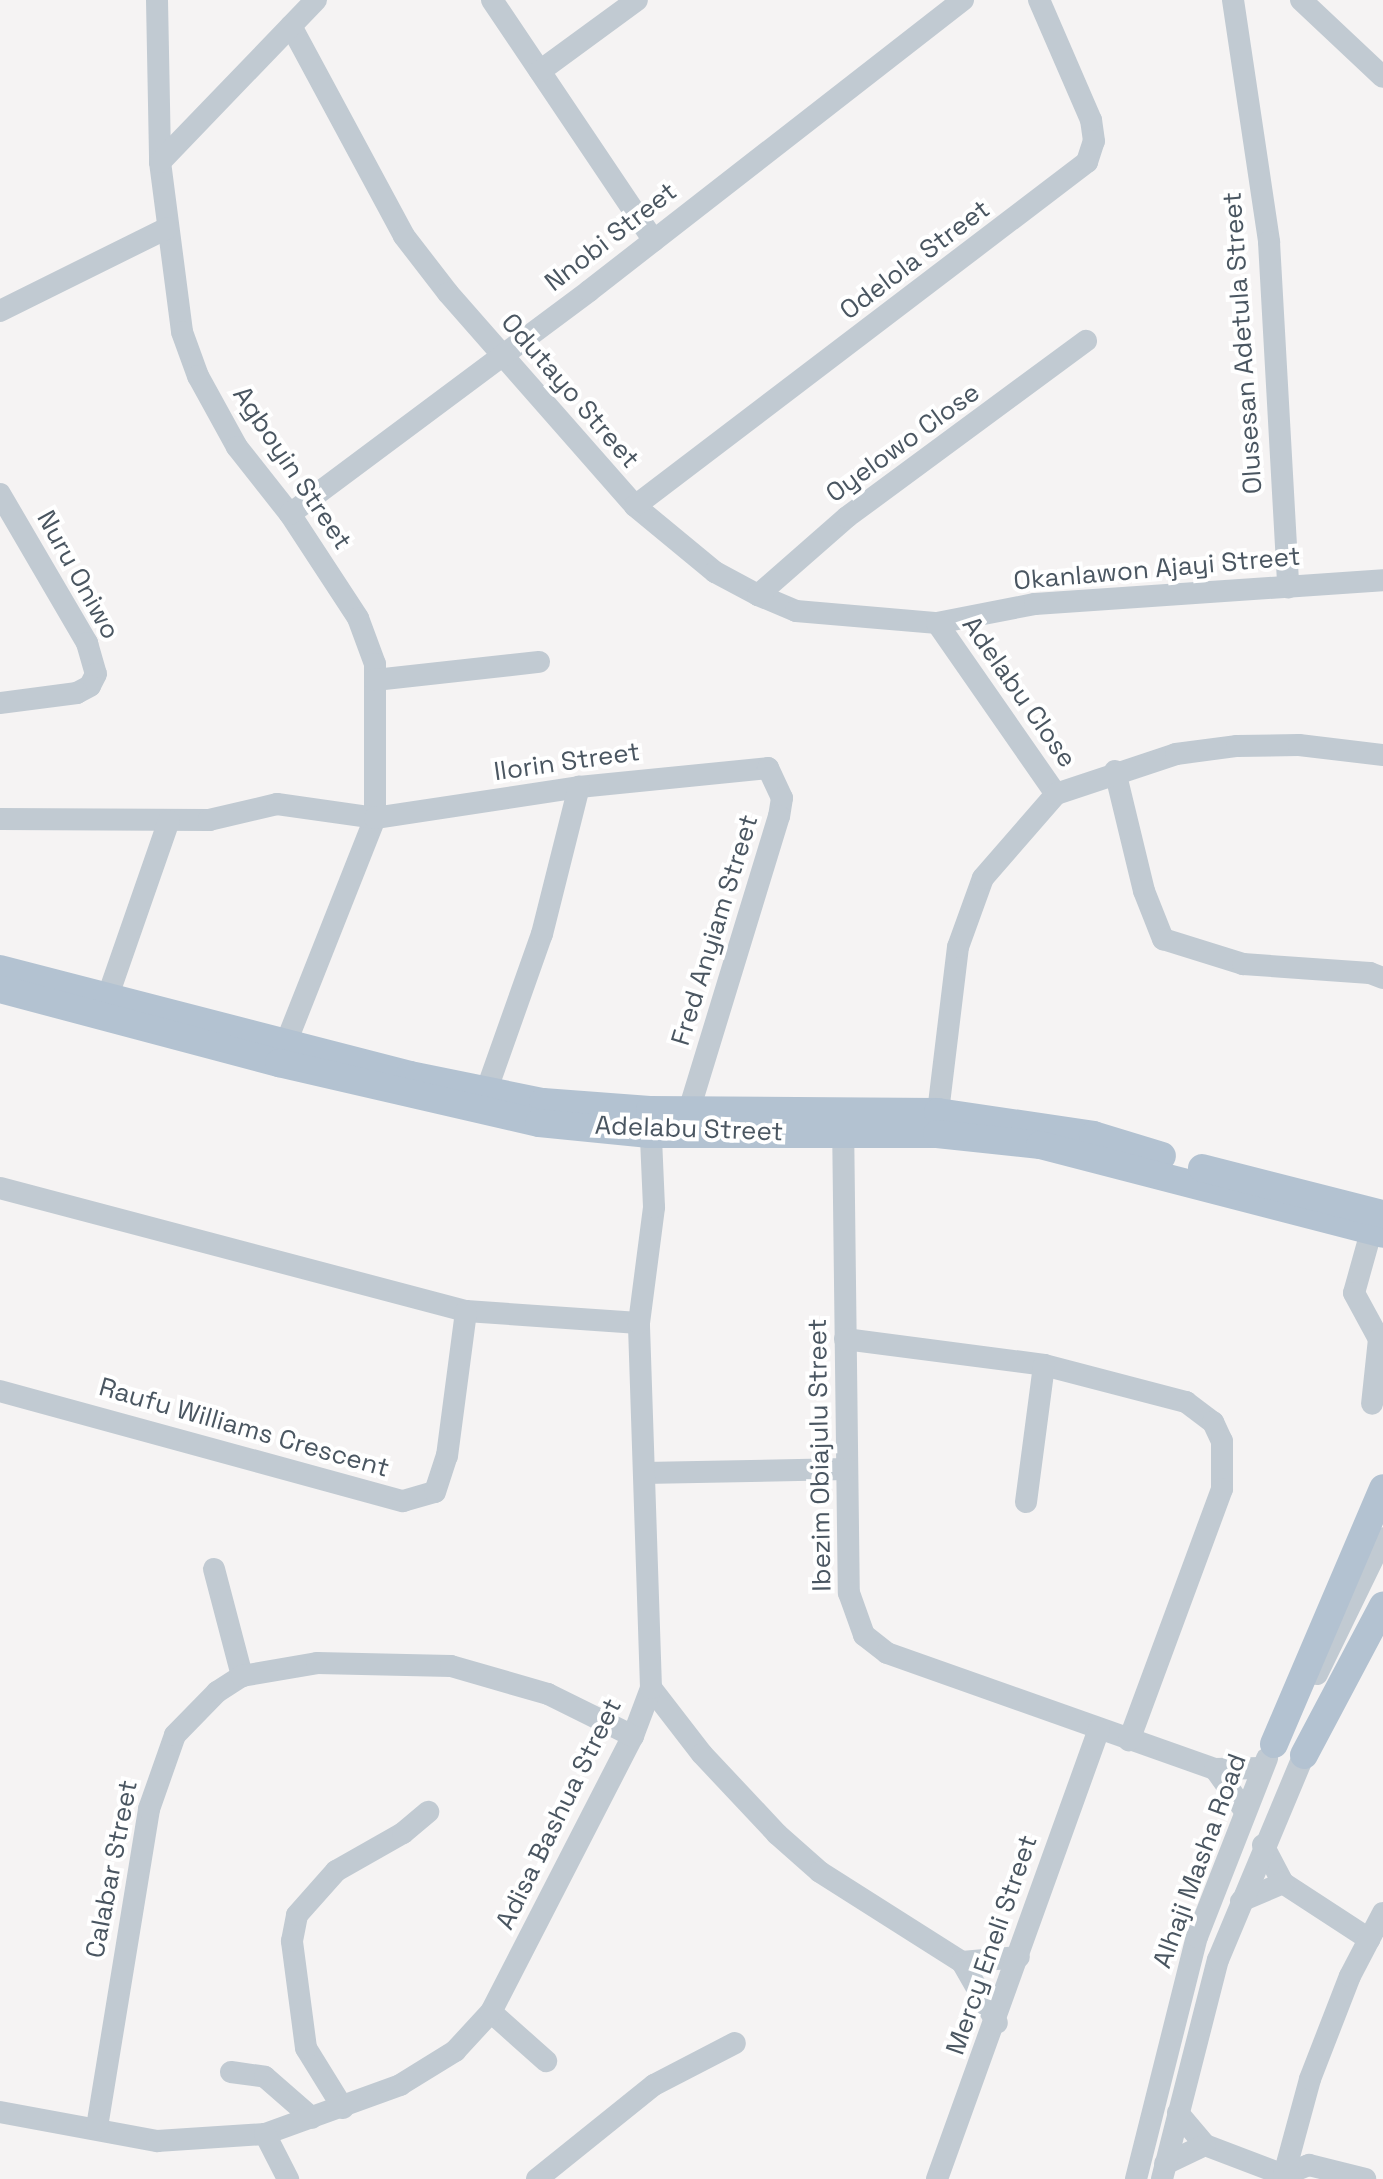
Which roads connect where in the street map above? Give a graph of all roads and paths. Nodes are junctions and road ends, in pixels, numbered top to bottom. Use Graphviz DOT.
graph roads {
  1 [pos="157,0"];
  2 [pos="316,0"];
  3 [pos="492,0"];
  4 [pos="637,0"];
  5 [pos="963,0"];
  6 [pos="1039,0"];
  7 [pos="1233,0"];
  8 [pos="1307,2"];
  9 [pos="291,26"];
  10 [pos="540,71"];
  11 [pos="1383,77"];
  12 [pos="160,162"];
  13 [pos="167,228"];
  14 [pos="654,241"];
  15 [pos="0,311"];
  16 [pos="1086,341"];
  17 [pos="501,355"];
  18 [pos="0,494"];
  19 [pos="635,506"];
  20 [pos="290,514"];
  21 [pos="1383,580"];
  22 [pos="1288,587"];
  23 [pos="758,595"];
  24 [pos="937,623"];
  25 [pos="539,662"];
  26 [pos="375,680"];
  27 [pos="0,703"];
  28 [pos="1383,755"];
  29 [pos="768,768"];
  30 [pos="1115,771"];
  31 [pos="579,787"];
  32 [pos="1056,794"];
  33 [pos="375,818"];
  34 [pos="0,819"];
  35 [pos="169,821"];
  36 [pos="0,969"];
  37 [pos="1383,978"];
  38 [pos="0,989"];
  39 [pos="104,1004"];
  40 [pos="282,1053"];
  41 [pos="482,1102"];
  42 [pos="689,1111"];
  43 [pos="938,1112"];
  44 [pos="650,1122"];
  45 [pos="844,1122"];
  46 [pos="0,1188"];
  47 [pos="1379,1227"];
  48 [pos="466,1311"];
  49 [pos="639,1323"];
  50 [pos="845,1339"];
  51 [pos="1044,1365"];
  52 [pos="0,1391"];
  53 [pos="1372,1404"];
  54 [pos="847,1469"];
  55 [pos="644,1473"];
  56 [pos="1383,1488"];
  57 [pos="1026,1502"];
  58 [pos="1383,1538"];
  59 [pos="214,1569"];
  60 [pos="1377,1569"];
  61 [pos="1383,1606"];
  62 [pos="242,1676"];
  63 [pos="651,1688"];
  64 [pos="1099,1729"];
  65 [pos="633,1736"];
  66 [pos="1129,1740"];
  67 [pos="1304,1755"];
  68 [pos="1268,1756"];
  69 [pos="1215,1769"];
  70 [pos="1245,1811"];
  71 [pos="428,1812"];
  72 [pos="1263,1845"];
  73 [pos="1283,1883"];
  74 [pos="1241,1901"];
  75 [pos="1383,1913"];
  76 [pos="1369,1939"];
  77 [pos="1019,1957"];
  78 [pos="962,1962"];
  79 [pos="491,2012"];
  80 [pos="997,2023"];
  81 [pos="735,2043"];
  82 [pos="546,2061"];
  83 [pos="231,2072"];
  84 [pos="343,2108"];
  85 [pos="0,2112"];
  86 [pos="1178,2113"];
  87 [pos="312,2118"];
  88 [pos="97,2127"];
  89 [pos="265,2134"];
  90 [pos="1205,2145"];
  91 [pos="1163,2172"];
  92 [pos="1299,2173"];
  93 [pos="288,2179"];
  94 [pos="537,2179"];
  95 [pos="937,2179"];
  96 [pos="1136,2179"];
  97 [pos="1365,2179"];
  1 -- 12 [label="street, Agboyin Street"];
  2 -- 9 [label="street"];
  3 -- 10 [label="street"];
  4 -- 10 [label="street"];
  5 -- 14 [label="street, Nnobi Street"];
  6 -- 19 [label="street, Odelola Street"];
  7 -- 22 [label="street, Olusesan Adetula Street"];
  8 -- 11 [label="street"];
  9 -- 12 [label="street"];
  9 -- 17 [label="street, Odutayo Street"];
  10 -- 14 [label="street"];
  12 -- 13 [label="street, Agboyin Street"];
  13 -- 15 [label="street"];
  13 -- 20 [label="street, Agboyin Street"];
  14 -- 17 [label="street, Nnobi Street"];
  16 -- 23 [label="street, Oyelowo Close"];
  17 -- 19 [label="street, Odutayo Street"];
  17 -- 20 [label="street, Nnobi Street"];
  18 -- 27 [label="street, Nuru Oniwo"];
  19 -- 23 [label="street, Odutayo Street"];
  20 -- 26 [label="street, Agboyin Street"];
  21 -- 22 [label="street, Okanlawon Ajayi Street"];
  22 -- 24 [label="street, Okanlawon Ajayi Street"];
  23 -- 24 [label="street, Odutayo Street"];
  24 -- 32 [label="street, Adelabu Close"];
  25 -- 26 [label="street"];
  26 -- 33 [label="street, Agboyin Street"];
  28 -- 30 [label="street"];
  29 -- 31 [label="street, Ilorin Street"];
  29 -- 42 [label="street, Fred Anyiam Street"];
  30 -- 32 [label="street"];
  30 -- 37 [label="street"];
  31 -- 33 [label="street, Ilorin Street"];
  31 -- 41 [label="street"];
  32 -- 43 [label="street"];
  33 -- 35 [label="street, Ilorin Street"];
  33 -- 40 [label="street"];
  34 -- 35 [label="street, Ilorin Street"];
  35 -- 39 [label="street"];
  36 -- 39 [label="main road, Adelabu Street"];
  38 -- 39 [label="main road, Adelabu Street"];
  39 -- 40 [label="main road, Adelabu Street"];
  40 -- 41 [label="main road, Adelabu Street"];
  41 -- 44 [label="main road, Adelabu Street"];
  42 -- 44 [label="main road, Adelabu Street"];
  42 -- 45 [label="main road, Adelabu Street"];
  43 -- 45 [label="main road, Adelabu Street"];
  43 -- 47 [label="main road, Adelabu Street"];
  44 -- 45 [label="main road, Adelabu Street"];
  44 -- 49 [label="street, Adisa Bashua Street"];
  45 -- 47 [label="main road, Adelabu Street"];
  45 -- 50 [label="street, Ibezim Obiajulu Street"];
  46 -- 48 [label="street"];
  47 -- 53 [label="street"];
  48 -- 49 [label="street"];
  48 -- 52 [label="street, Raufu Williams Crescent"];
  49 -- 55 [label="street, Adisa Bashua Street"];
  50 -- 51 [label="street"];
  50 -- 54 [label="street, Ibezim Obiajulu Street"];
  51 -- 57 [label="street"];
  51 -- 66 [label="street"];
  54 -- 55 [label="street"];
  54 -- 64 [label="street, Ibezim Obiajulu Street"];
  55 -- 63 [label="street, Adisa Bashua Street"];
  56 -- 68 [label="main road"];
  58 -- 60 [label="street, Alhaji Masha Road"];
  59 -- 62 [label="street"];
  60 -- 67 [label="street, Alhaji Masha Road"];
  60 -- 68 [label="street, Alhaji Masha Road"];
  61 -- 67 [label="main road"];
  62 -- 65 [label="street, Calabar Street"];
  62 -- 88 [label="street, Calabar Street"];
  63 -- 65 [label="street, Adisa Bashua Street"];
  63 -- 78 [label="street"];
  64 -- 66 [label="street, Ibezim Obiajulu Street"];
  64 -- 77 [label="street, Mercy Eneli Street"];
  65 -- 79 [label="street, Adisa Bashua Street"];
  66 -- 69 [label="street, Ibezim Obiajulu Street"];
  67 -- 72 [label="street, Alhaji Masha Road"];
  68 -- 69 [label="street, Ibezim Obiajulu Street"];
  68 -- 70 [label="street, Alhaji Masha Road"];
  69 -- 70 [label="street"];
  70 -- 96 [label="street, Alhaji Masha Road"];
  71 -- 84 [label="street"];
  72 -- 73 [label="street"];
  72 -- 74 [label="street, Alhaji Masha Road"];
  73 -- 74 [label="street"];
  73 -- 76 [label="street"];
  74 -- 86 [label="street, Alhaji Masha Road"];
  75 -- 76 [label="street"];
  76 -- 92 [label="street"];
  77 -- 78 [label="street"];
  77 -- 80 [label="street, Mercy Eneli Street"];
  78 -- 80 [label="street"];
  79 -- 82 [label="street"];
  79 -- 84 [label="street, Adisa Bashua Street"];
  80 -- 95 [label="street, Mercy Eneli Street"];
  81 -- 94 [label="street"];
  83 -- 87 [label="street"];
  84 -- 87 [label="street, Adisa Bashua Street"];
  85 -- 88 [label="street, Adisa Bashua Street"];
  86 -- 90 [label="street"];
  86 -- 91 [label="street, Alhaji Masha Road"];
  87 -- 89 [label="street, Adisa Bashua Street"];
  88 -- 89 [label="street, Adisa Bashua Street"];
  89 -- 93 [label="street"];
  90 -- 91 [label="street"];
  90 -- 92 [label="street"];
  92 -- 97 [label="street"];
}
